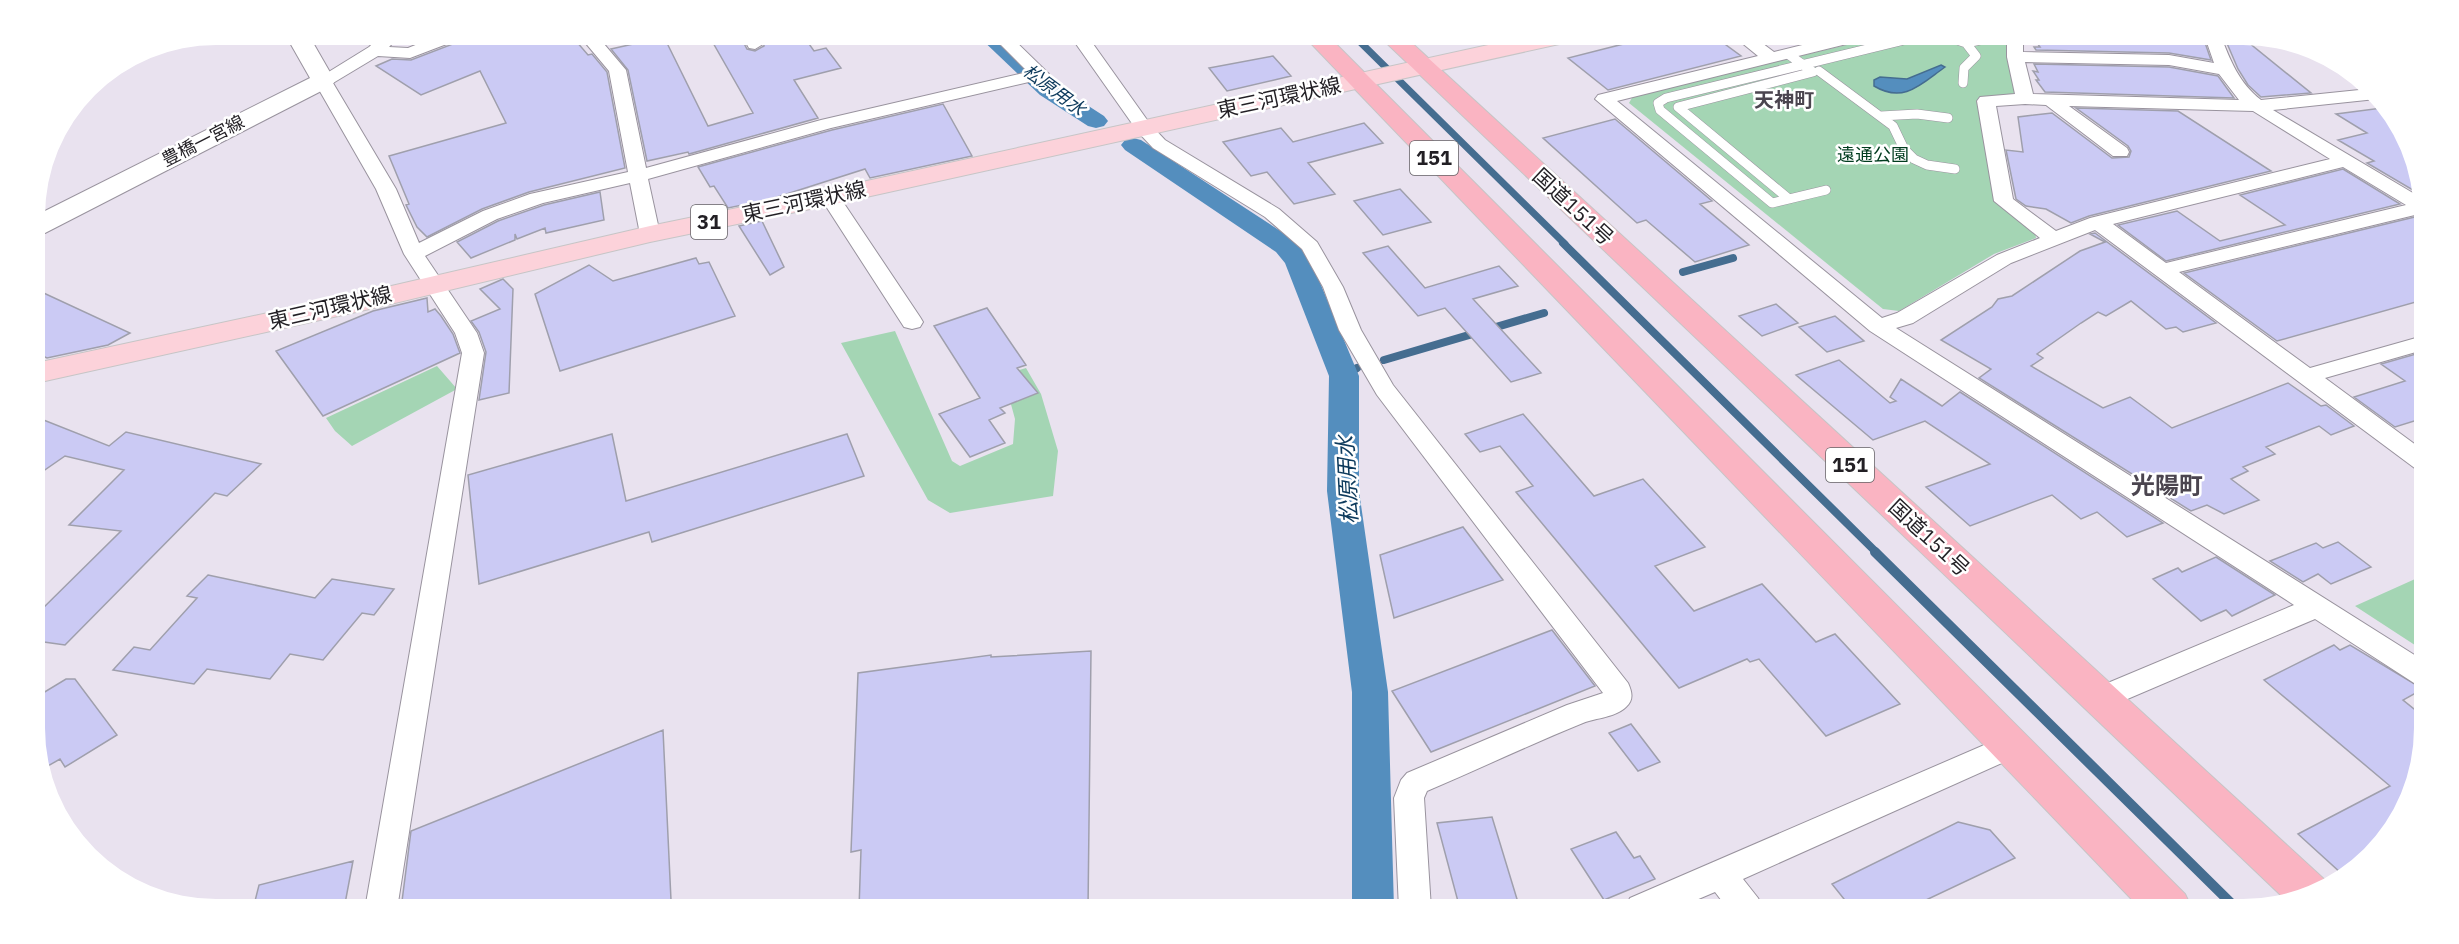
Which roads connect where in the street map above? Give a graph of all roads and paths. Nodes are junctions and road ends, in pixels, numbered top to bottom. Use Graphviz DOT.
graph roads {
  1 [pos="302,45"];
  2 [pos="381,45"];
  3 [pos="431,45"];
  4 [pos="596,45"];
  5 [pos="1010,45"];
  6 [pos="1085,45"];
  7 [pos="1334,45"];
  8 [pos="1389,45"];
  9 [pos="1523,45"];
  10 [pos="1760,45"];
  11 [pos="1824,45"];
  12 [pos="1886,45"];
  13 [pos="1904,45"];
  14 [pos="1968,45"];
  15 [pos="2015,45"];
  16 [pos="2216,45"];
  17 [pos="1907,47"];
  18 [pos="375,51"];
  19 [pos="1780,56"];
  20 [pos="2015,57"];
  21 [pos="1803,65"];
  22 [pos="1834,67"];
  23 [pos="2225,70"];
  24 [pos="1816,71"];
  25 [pos="1391,74"];
  26 [pos="1743,80"];
  27 [pos="323,81"];
  28 [pos="1963,83"];
  29 [pos="1753,88"];
  30 [pos="2364,95"];
  31 [pos="2025,99"];
  32 [pos="2049,99"];
  33 [pos="2258,106"];
  34 [pos="1881,116"];
  35 [pos="1948,118"];
  36 [pos="1144,128"];
  37 [pos="2120,152"];
  38 [pos="1738,157"];
  39 [pos="1722,161"];
  40 [pos="2346,161"];
  41 [pos="1955,170"];
  42 [pos="636,175"];
  43 [pos="1826,190"];
  44 [pos="830,197"];
  45 [pos="1789,199"];
  46 [pos="2413,201"];
  47 [pos="2414,209"];
  48 [pos="45,222"];
  49 [pos="2097,222"];
  50 [pos="650,234"];
  51 [pos="2055,240"];
  52 [pos="414,254"];
  53 [pos="2162,270"];
  54 [pos="432,283"];
  55 [pos="912,322"];
  56 [pos="1878,326"];
  57 [pos="2414,346"];
  58 [pos="45,371"];
  59 [pos="2307,376"];
  60 [pos="2414,456"];
  61 [pos="2319,606"];
  62 [pos="2414,668"];
  63 [pos="2101,699"];
  64 [pos="2012,745"];
  65 [pos="1720,874"];
  66 [pos="2303,888"];
  67 [pos="383,899"];
  68 [pos="1414,899"];
  69 [pos="1664,899"];
  70 [pos="1739,899"];
  71 [pos="2160,899"];
  1 -- 27 [label="main road"];
  2 -- 18 [label="street"];
  3 -- 18 [label="street"];
  4 -- 42 [label="street"];
  5 -- 42 [label="street"];
  6 -- 36 [label="street"];
  7 -- 25 [label="highway, 国道151号 / 151"];
  8 -- 25 [label="highway, 国道151号 / 151"];
  9 -- 25 [label="main road, 東三河環状線 / 31"];
  10 -- 19 [label="street"];
  11 -- 19 [label="street"];
  12 -- 21 [label="lane"];
  13 -- 17 [label="lane"];
  14 -- 28 [label="lane"];
  15 -- 20 [label="street"];
  16 -- 23 [label="street"];
  18 -- 27 [label="street"];
  19 -- 21 [label="lane"];
  19 -- 56 [label="street"];
  20 -- 23 [label="street"];
  20 -- 31 [label="street"];
  21 -- 24 [label="lane"];
  21 -- 26 [label="lane"];
  22 -- 24 [label="lane"];
  23 -- 33 [label="street"];
  24 -- 29 [label="lane"];
  24 -- 34 [label="lane"];
  25 -- 36 [label="main road, 東三河環状線 / 31"];
  25 -- 63 [label="highway, 国道151号 / 151"];
  25 -- 64 [label="highway, 国道151号 / 151"];
  26 -- 29 [label="lane"];
  26 -- 39 [label="lane"];
  27 -- 48 [label="main road, 豊橋一宮線"];
  27 -- 52 [label="street"];
  29 -- 38 [label="lane"];
  30 -- 33 [label="street"];
  31 -- 32 [label="street"];
  31 -- 51 [label="street"];
  32 -- 33 [label="street"];
  32 -- 37 [label="street"];
  33 -- 40 [label="street"];
  34 -- 35 [label="lane"];
  34 -- 41 [label="lane"];
  36 -- 44 [label="main road, 東三河環状線 / 31"];
  36 -- 68 [label="street"];
  38 -- 39 [label="lane"];
  38 -- 45 [label="lane"];
  39 -- 45 [label="lane"];
  40 -- 46 [label="street"];
  40 -- 49 [label="street"];
  42 -- 50 [label="street"];
  42 -- 52 [label="street"];
  43 -- 45 [label="lane"];
  44 -- 50 [label="main road, 東三河環状線 / 31"];
  44 -- 55 [label="street"];
  47 -- 53 [label="street"];
  49 -- 51 [label="street"];
  49 -- 53 [label="street"];
  50 -- 54 [label="main road, 東三河環状線 / 31"];
  51 -- 56 [label="street"];
  52 -- 54 [label="street"];
  53 -- 59 [label="street"];
  54 -- 58 [label="main road, 東三河環状線 / 31"];
  54 -- 67 [label="street"];
  56 -- 61 [label="street"];
  57 -- 59 [label="street"];
  59 -- 60 [label="street"];
  61 -- 62 [label="street"];
  61 -- 63 [label="street"];
  63 -- 66 [label="highway, 国道151号 / 151"];
  64 -- 65 [label="street"];
  64 -- 71 [label="highway, 国道151号 / 151"];
  65 -- 69 [label="street"];
  65 -- 70 [label="street"];
}
